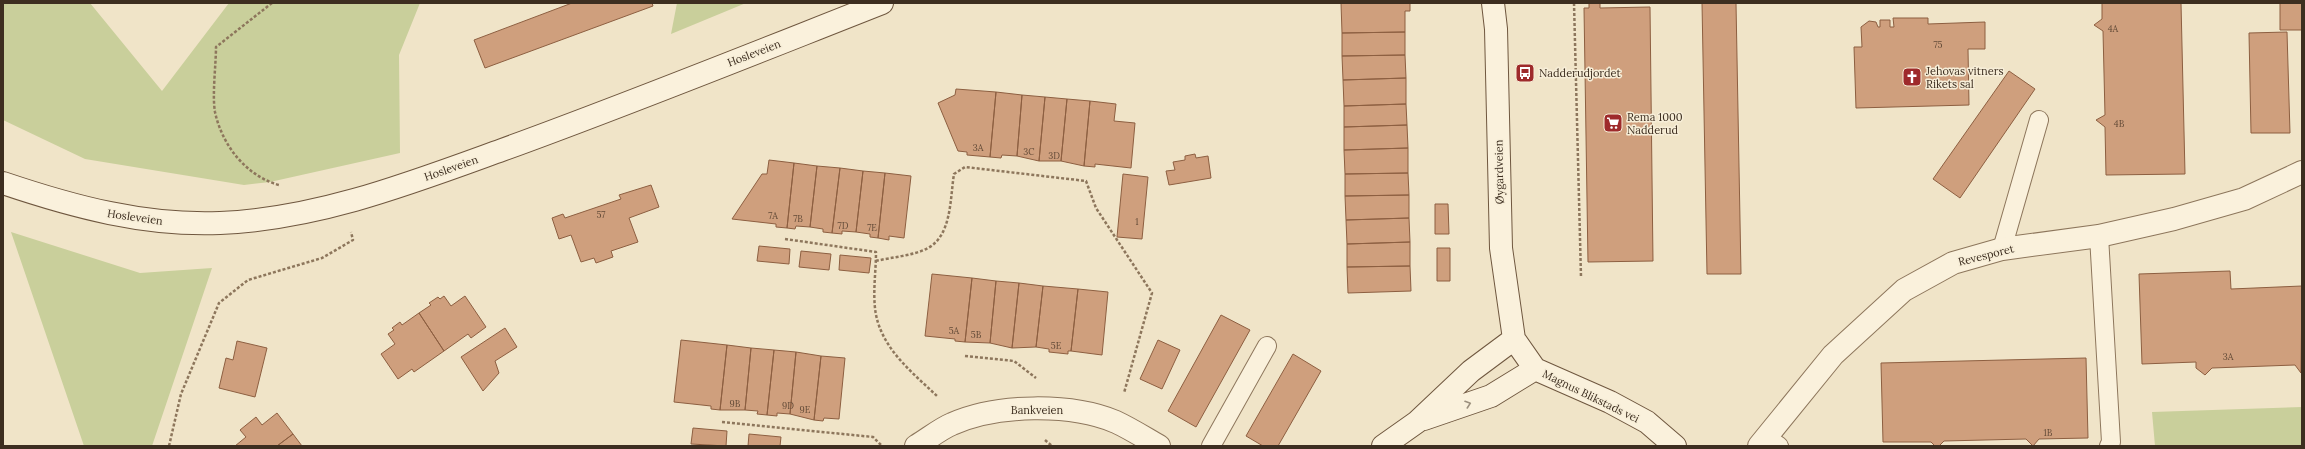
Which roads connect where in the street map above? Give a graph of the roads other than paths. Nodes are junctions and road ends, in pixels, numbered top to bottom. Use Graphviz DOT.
graph roads {
  1 [pos="882,3"];
  2 [pos="1494,4"];
  3 [pos="2039,120"];
  4 [pos="2302,172"];
  5 [pos="3,183"];
  6 [pos="2098,236"];
  7 [pos="2002,249"];
  8 [pos="1514,339"];
  9 [pos="1267,346"];
  10 [pos="1535,369"];
  11 [pos="1418,422"];
  12 [pos="1769,443"];
  13 [pos="916,446"];
  14 [pos="1159,446"];
  15 [pos="1211,446"];
  16 [pos="1383,446"];
  17 [pos="1675,446"];
  18 [pos="2109,446"];
  1 -- 5 [label="street, Hosleveien"];
  2 -- 8 [label="street, Øygardveien"];
  3 -- 7 [label="lane"];
  4 -- 6 [label="street, Revesporet"];
  6 -- 7 [label="street, Revesporet"];
  6 -- 18 [label="lane"];
  7 -- 12 [label="street, Revesporet"];
  8 -- 10 [label="street, Magnus Blikstads vei"];
  8 -- 11 [label="street"];
  9 -- 15 [label="lane"];
  11 -- 10 [label="street, one-way"];
  10 -- 17 [label="street, Magnus Blikstads vei"];
  11 -- 16 [label="street"];
  13 -- 14 [label="street, Bankveien"];
}
